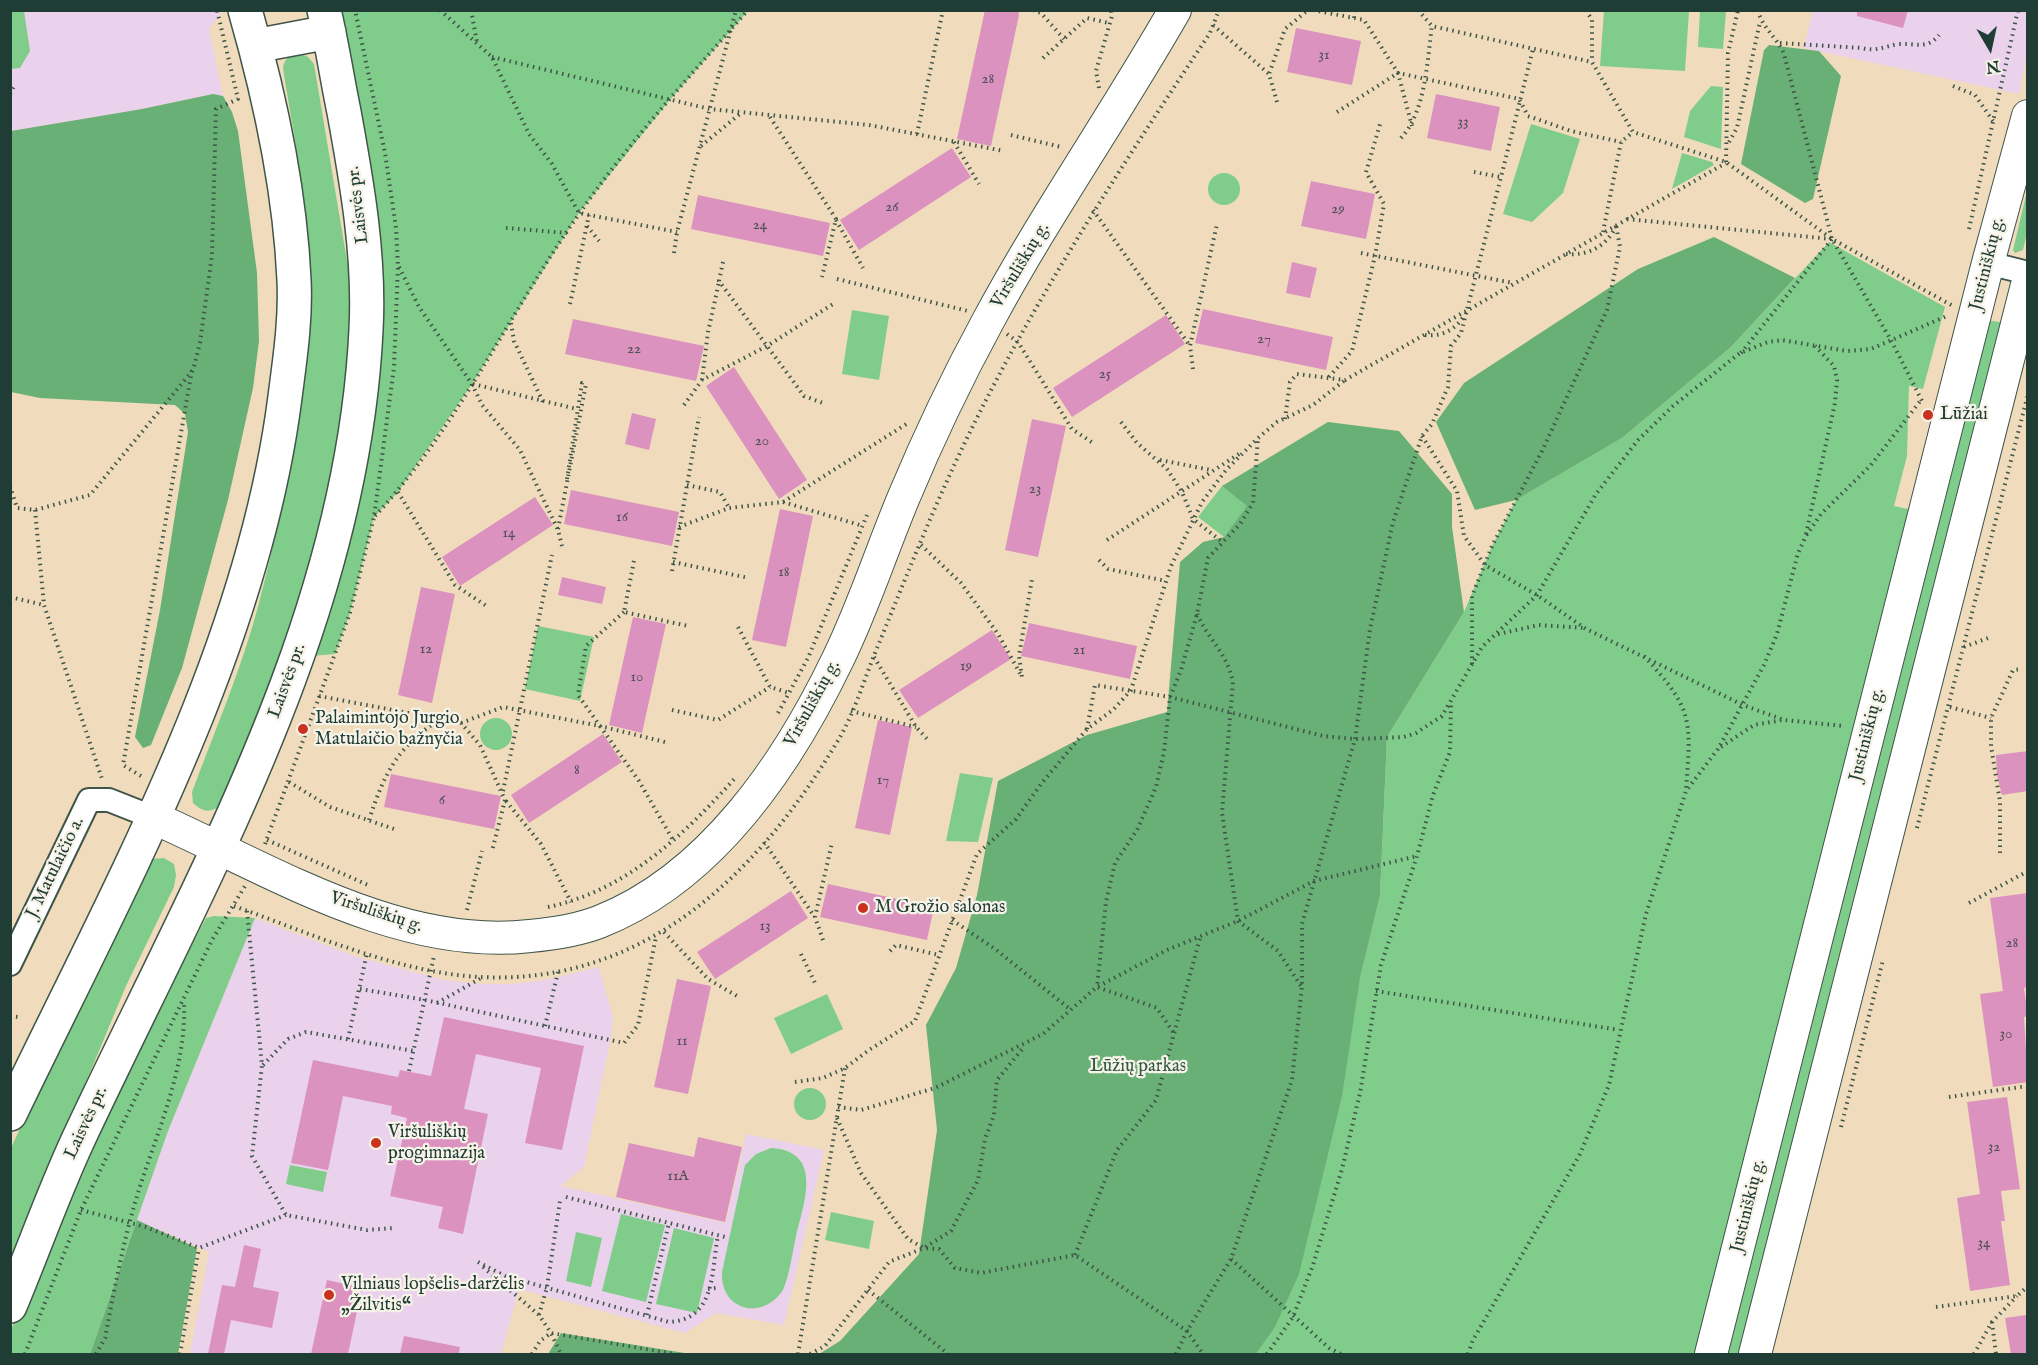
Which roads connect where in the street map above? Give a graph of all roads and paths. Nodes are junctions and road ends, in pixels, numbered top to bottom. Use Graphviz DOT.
graph roads {
  1 [pos="217,10"];
  2 [pos="245,10"];
  3 [pos="440,10"];
  4 [pos="471,10"];
  5 [pos="736,10"];
  6 [pos="748,10"];
  7 [pos="943,10"];
  8 [pos="1034,10"];
  9 [pos="1111,10"];
  10 [pos="1175,10"];
  11 [pos="1308,10"];
  12 [pos="1313,10"];
  13 [pos="1355,10"];
  14 [pos="1418,10"];
  15 [pos="1586,10"];
  16 [pos="1738,10"];
  17 [pos="1758,10"];
  18 [pos="2019,10"];
  19 [pos="1354,18"];
  20 [pos="327,21"];
  21 [pos="1760,21"];
  22 [pos="1109,23"];
  23 [pos="1214,24"];
  24 [pos="734,26"];
  25 [pos="1432,26"];
  26 [pos="1939,35"];
  27 [pos="1064,39"];
  28 [pos="478,43"];
  29 [pos="1780,43"];
  30 [pos="255,46"];
  31 [pos="1533,49"];
  32 [pos="492,57"];
  33 [pos="1043,58"];
  34 [pos="1592,62"];
  35 [pos="1398,73"];
  36 [pos="1269,74"];
  37 [pos="1425,77"];
  38 [pos="1105,78"];
  39 [pos="15,84"];
  40 [pos="1953,86"];
  41 [pos="1099,88"];
  42 [pos="10,94"];
  43 [pos="1092,98"];
  44 [pos="1519,99"];
  45 [pos="669,101"];
  46 [pos="1277,102"];
  47 [pos="710,109"];
  48 [pos="1337,112"];
  49 [pos="742,113"];
  50 [pos="770,116"];
  51 [pos="2028,116"];
  52 [pos="1994,122"];
  53 [pos="1380,124"];
  54 [pos="1412,126"];
  55 [pos="1633,132"];
  56 [pos="917,134"];
  57 [pos="1011,135"];
  58 [pos="1067,137"];
  59 [pos="1401,138"];
  60 [pos="954,142"];
  61 [pos="1621,142"];
  62 [pos="1728,142"];
  63 [pos="701,146"];
  64 [pos="1061,147"];
  65 [pos="1004,152"];
  66 [pos="1055,157"];
  67 [pos="1726,162"];
  68 [pos="1474,172"];
  69 [pos="1502,177"];
  70 [pos="979,184"];
  71 [pos="1093,210"];
  72 [pos="579,213"];
  73 [pos="589,215"];
  74 [pos="836,219"];
  75 [pos="1626,219"];
  76 [pos="1217,224"];
  77 [pos="1616,225"];
  78 [pos="587,226"];
  79 [pos="506,228"];
  80 [pos="677,232"];
  81 [pos="567,233"];
  82 [pos="1603,233"];
  83 [pos="1968,237"];
  84 [pos="1832,239"];
  85 [pos="599,241"];
  86 [pos="674,253"];
  87 [pos="1361,254"];
  88 [pos="1566,254"];
  89 [pos="1375,256"];
  90 [pos="723,262"];
  91 [pos="1988,263"];
  92 [pos="398,266"];
  93 [pos="863,268"];
  94 [pos="2028,273"];
  95 [pos="1476,276"];
  96 [pos="822,277"];
  97 [pos="837,279"];
  98 [pos="719,281"];
  99 [pos="2028,281"];
  100 [pos="1515,283"];
  101 [pos="972,300"];
  102 [pos="570,304"];
  103 [pos="833,304"];
  104 [pos="1958,306"];
  105 [pos="967,310"];
  106 [pos="1467,310"];
  107 [pos="962,320"];
  108 [pos="511,322"];
  109 [pos="1425,335"];
  110 [pos="1018,342"];
  111 [pos="1892,342"];
  112 [pos="1815,345"];
  113 [pos="767,346"];
  114 [pos="1190,346"];
  115 [pos="1740,353"];
  116 [pos="1192,369"];
  117 [pos="193,370"];
  118 [pos="1329,378"];
  119 [pos="702,380"];
  120 [pos="1345,380"];
  121 [pos="472,384"];
  122 [pos="2028,394"];
  123 [pos="1921,399"];
  124 [pos="543,402"];
  125 [pos="823,403"];
  126 [pos="684,405"];
  127 [pos="1927,406"];
  128 [pos="577,409"];
  129 [pos="699,417"];
  130 [pos="1285,419"];
  131 [pos="1121,422"];
  132 [pos="904,432"];
  133 [pos="1422,436"];
  134 [pos="1258,438"];
  135 [pos="1093,443"];
  136 [pos="1248,448"];
  137 [pos="1159,459"];
  138 [pos="1212,470"];
  139 [pos="567,484"];
  140 [pos="687,485"];
  141 [pos="10,486"];
  142 [pos="398,492"];
  143 [pos="1182,492"];
  144 [pos="783,502"];
  145 [pos="870,507"];
  146 [pos="729,508"];
  147 [pos="35,510"];
  148 [pos="374,517"];
  149 [pos="1193,519"];
  150 [pos="863,526"];
  151 [pos="680,527"];
  152 [pos="558,530"];
  153 [pos="1806,536"];
  154 [pos="1107,540"];
  155 [pos="1221,541"];
  156 [pos="920,545"];
  157 [pos="563,550"];
  158 [pos="552,555"];
  159 [pos="1100,560"];
  160 [pos="634,561"];
  161 [pos="673,562"];
  162 [pos="1485,565"];
  163 [pos="672,571"];
  164 [pos="749,578"];
  165 [pos="1032,579"];
  166 [pos="1166,581"];
  167 [pos="1537,595"];
  168 [pos="10,597"];
  169 [pos="44,605"];
  170 [pos="488,607"];
  171 [pos="624,612"];
  172 [pos="1197,614"];
  173 [pos="688,626"];
  174 [pos="738,627"];
  175 [pos="1586,628"];
  176 [pos="1493,637"];
  177 [pos="1988,638"];
  178 [pos="1964,647"];
  179 [pos="1642,653"];
  180 [pos="335,654"];
  181 [pos="873,657"];
  182 [pos="1472,665"];
  183 [pos="2022,669"];
  184 [pos="770,687"];
  185 [pos="1131,690"];
  186 [pos="789,693"];
  187 [pos="320,696"];
  188 [pos="1170,697"];
  189 [pos="1451,702"];
  190 [pos="1743,705"];
  191 [pos="1950,707"];
  192 [pos="672,710"];
  193 [pos="521,711"];
  194 [pos="851,711"];
  195 [pos="1233,713"];
  196 [pos="1991,718"];
  197 [pos="441,719"];
  198 [pos="1784,720"];
  199 [pos="461,723"];
  200 [pos="772,724"];
  201 [pos="600,726"];
  202 [pos="1844,726"];
  203 [pos="916,727"];
  204 [pos="1087,729"];
  205 [pos="1355,740"];
  206 [pos="929,741"];
  207 [pos="669,743"];
  208 [pos="1718,749"];
  209 [pos="740,772"];
  210 [pos="141,776"];
  211 [pos="289,782"];
  212 [pos="1686,791"];
  213 [pos="503,792"];
  214 [pos="109,800"];
  215 [pos="505,800"];
  216 [pos="152,817"];
  217 [pos="369,820"];
  218 [pos="397,830"];
  219 [pos="1916,831"];
  220 [pos="673,840"];
  221 [pos="764,842"];
  222 [pos="832,843"];
  223 [pos="218,846"];
  224 [pos="482,851"];
  225 [pos="492,851"];
  226 [pos="261,852"];
  227 [pos="2000,853"];
  228 [pos="1417,856"];
  229 [pos="2028,871"];
  230 [pos="1314,881"];
  231 [pos="376,888"];
  232 [pos="571,902"];
  233 [pos="1969,903"];
  234 [pos="234,906"];
  235 [pos="544,908"];
  236 [pos="455,909"];
  237 [pos="247,910"];
  238 [pos="467,910"];
  239 [pos="477,911"];
  240 [pos="814,917"];
  241 [pos="952,920"];
  242 [pos="1238,921"];
  243 [pos="663,932"];
  244 [pos="656,937"];
  245 [pos="1200,938"];
  246 [pos="823,940"];
  247 [pos="890,951"];
  248 [pos="367,953"];
  249 [pos="801,954"];
  250 [pos="939,955"];
  251 [pos="1884,957"];
  252 [pos="10,964"];
  253 [pos="558,972"];
  254 [pos="484,977"];
  255 [pos="816,985"];
  256 [pos="1302,986"];
  257 [pos="1096,987"];
  258 [pos="360,989"];
  259 [pos="1376,991"];
  260 [pos="737,996"];
  261 [pos="183,999"];
  262 [pos="425,1000"];
  263 [pos="437,1003"];
  264 [pos="1071,1010"];
  265 [pos="10,1016"];
  266 [pos="18,1017"];
  267 [pos="545,1026"];
  268 [pos="1619,1030"];
  269 [pos="1173,1032"];
  270 [pos="1043,1034"];
  271 [pos="348,1039"];
  272 [pos="414,1052"];
  273 [pos="262,1065"];
  274 [pos="845,1068"];
  275 [pos="409,1071"];
  276 [pos="795,1082"];
  277 [pos="2028,1086"];
  278 [pos="1949,1097"];
  279 [pos="838,1107"];
  280 [pos="10,1114"];
  281 [pos="837,1118"];
  282 [pos="1838,1138"];
  283 [pos="566,1197"];
  284 [pos="560,1201"];
  285 [pos="81,1210"];
  286 [pos="286,1215"];
  287 [pos="130,1223"];
  288 [pos="669,1223"];
  289 [pos="394,1228"];
  290 [pos="718,1235"];
  291 [pos="729,1238"];
  292 [pos="199,1248"];
  293 [pos="924,1248"];
  294 [pos="1075,1255"];
  295 [pos="1231,1259"];
  296 [pos="2028,1286"];
  297 [pos="547,1287"];
  298 [pos="716,1288"];
  299 [pos="708,1289"];
  300 [pos="868,1290"];
  301 [pos="2017,1296"];
  302 [pos="10,1306"];
  303 [pos="1936,1307"];
  304 [pos="539,1315"];
  305 [pos="647,1316"];
  306 [pos="1293,1317"];
  307 [pos="1992,1322"];
  308 [pos="1187,1331"];
  309 [pos="551,1333"];
  310 [pos="25,1354"];
  311 [pos="96,1354"];
  312 [pos="180,1354"];
  313 [pos="532,1354"];
  314 [pos="561,1354"];
  315 [pos="675,1354"];
  316 [pos="798,1354"];
  317 [pos="810,1354"];
  318 [pos="948,1354"];
  319 [pos="1176,1354"];
  320 [pos="1203,1354"];
  321 [pos="1267,1354"];
  322 [pos="1341,1354"];
  323 [pos="1468,1354"];
  324 [pos="1711,1354"];
  325 [pos="1755,1354"];
  326 [pos="1974,1354"];
  327 [pos="1996,1354"];
  1 -- 117 [label="path"];
  2 -- 30 [label="main road"];
  3 -- 28 [label="path"];
  4 -- 28 [label="path"];
  5 -- 24 [label="path"];
  6 -- 24 [label="path"];
  7 -- 56 [label="path"];
  8 -- 27 [label="path"];
  9 -- 22 [label="path"];
  10 -- 226 [label="main road, Viršuliškių g."];
  11 -- 36 [label="path"];
  12 -- 19 [label="path"];
  13 -- 19 [label="path"];
  14 -- 25 [label="path"];
  15 -- 34 [label="path"];
  16 -- 62 [label="path"];
  17 -- 21 [label="path"];
  18 -- 52 [label="path"];
  19 -- 35 [label="path"];
  20 -- 30 [label="main road"];
  20 -- 223 [label="main road, Laisvės pr."];
  21 -- 29 [label="path"];
  21 -- 62 [label="path"];
  22 -- 27 [label="path"];
  22 -- 41 [label="path"];
  23 -- 36 [label="path"];
  24 -- 45 [label="path"];
  24 -- 47 [label="path"];
  25 -- 31 [label="path"];
  25 -- 37 [label="path"];
  26 -- 29 [label="path"];
  27 -- 33 [label="path"];
  28 -- 32 [label="path"];
  29 -- 84 [label="path"];
  30 -- 216 [label="main road"];
  31 -- 34 [label="path"];
  31 -- 44 [label="path"];
  32 -- 45 [label="path"];
  32 -- 72 [label="path"];
  34 -- 55 [label="path"];
  35 -- 37 [label="path"];
  35 -- 48 [label="path"];
  35 -- 54 [label="path"];
  36 -- 46 [label="path"];
  37 -- 44 [label="path"];
  37 -- 54 [label="path"];
  38 -- 41 [label="path"];
  39 -- 42 [label="path"];
  40 -- 52 [label="path"];
  41 -- 43 [label="path"];
  44 -- 61 [label="path"];
  44 -- 69 [label="path"];
  45 -- 47 [label="path"];
  45 -- 72 [label="path"];
  47 -- 49 [label="path"];
  47 -- 63 [label="path"];
  49 -- 50 [label="path"];
  49 -- 63 [label="path"];
  50 -- 56 [label="path"];
  50 -- 74 [label="path"];
  51 -- 91 [label="main road, Justiniškių g."];
  52 -- 83 [label="path"];
  53 -- 89 [label="path"];
  54 -- 59 [label="path"];
  55 -- 61 [label="path"];
  55 -- 67 [label="path"];
  56 -- 60 [label="path"];
  57 -- 64 [label="path"];
  58 -- 64 [label="path"];
  60 -- 65 [label="path"];
  60 -- 70 [label="path"];
  61 -- 82 [label="path"];
  62 -- 67 [label="path"];
  63 -- 80 [label="path"];
  64 -- 66 [label="path"];
  67 -- 75 [label="path"];
  67 -- 84 [label="path"];
  68 -- 69 [label="path"];
  69 -- 95 [label="path"];
  71 -- 114 [label="path"];
  72 -- 73 [label="path"];
  72 -- 81 [label="path"];
  73 -- 78 [label="path"];
  73 -- 80 [label="path"];
  74 -- 93 [label="path"];
  74 -- 96 [label="path"];
  75 -- 77 [label="path"];
  75 -- 84 [label="path"];
  76 -- 114 [label="path"];
  77 -- 82 [label="path"];
  77 -- 88 [label="path"];
  77 -- 162 [label="path"];
  78 -- 85 [label="path"];
  78 -- 102 [label="path"];
  79 -- 81 [label="path"];
  80 -- 86 [label="path"];
  81 -- 108 [label="path"];
  82 -- 88 [label="path"];
  84 -- 104 [label="path"];
  84 -- 111 [label="path"];
  84 -- 115 [label="path"];
  87 -- 89 [label="path"];
  88 -- 100 [label="path"];
  89 -- 95 [label="path"];
  89 -- 118 [label="path"];
  90 -- 98 [label="path"];
  91 -- 94 [label="street"];
  91 -- 104 [label="main road, Justiniškių g."];
  92 -- 121 [label="path"];
  95 -- 100 [label="path"];
  95 -- 106 [label="path"];
  97 -- 105 [label="path"];
  98 -- 113 [label="path"];
  98 -- 119 [label="path"];
  99 -- 325 [label="main road"];
  100 -- 106 [label="path"];
  101 -- 105 [label="path"];
  103 -- 113 [label="path"];
  104 -- 111 [label="path"];
  104 -- 324 [label="main road, Justiniškių g."];
  105 -- 107 [label="path"];
  106 -- 109 [label="path"];
  106 -- 109 [label="path"];
  106 -- 133 [label="path"];
  108 -- 121 [label="path"];
  108 -- 124 [label="path"];
  109 -- 120 [label="path"];
  110 -- 135 [label="path"];
  111 -- 112 [label="path"];
  111 -- 123 [label="path"];
  112 -- 115 [label="path"];
  112 -- 153 [label="path"];
  113 -- 119 [label="path"];
  113 -- 125 [label="path"];
  114 -- 116 [label="path"];
  115 -- 167 [label="path"];
  117 -- 147 [label="path"];
  117 -- 210 [label="path"];
  118 -- 120 [label="path"];
  118 -- 130 [label="path"];
  119 -- 126 [label="path"];
  120 -- 130 [label="path"];
  121 -- 124 [label="path"];
  121 -- 142 [label="path"];
  121 -- 152 [label="path"];
  122 -- 178 [label="path"];
  123 -- 127 [label="path"];
  123 -- 153 [label="path"];
  124 -- 128 [label="path"];
  128 -- 139 [label="path"];
  128 -- 139 [label="path"];
  129 -- 140 [label="path"];
  130 -- 134 [label="path"];
  131 -- 137 [label="path"];
  132 -- 144 [label="path"];
  133 -- 162 [label="path"];
  133 -- 205 [label="path"];
  134 -- 136 [label="path"];
  134 -- 155 [label="path"];
  136 -- 138 [label="path"];
  136 -- 149 [label="path"];
  137 -- 138 [label="path"];
  137 -- 143 [label="path"];
  138 -- 143 [label="path"];
  139 -- 152 [label="path"];
  140 -- 146 [label="path"];
  140 -- 151 [label="path"];
  141 -- 147 [label="path"];
  142 -- 148 [label="path"];
  142 -- 170 [label="path"];
  143 -- 149 [label="path"];
  143 -- 154 [label="path"];
  144 -- 146 [label="path"];
  144 -- 150 [label="path"];
  145 -- 150 [label="path"];
  146 -- 151 [label="path"];
  147 -- 169 [label="path"];
  149 -- 155 [label="path"];
  149 -- 166 [label="path"];
  150 -- 186 [label="path"];
  151 -- 161 [label="path"];
  152 -- 157 [label="path"];
  153 -- 190 [label="path"];
  155 -- 172 [label="path"];
  156 -- 165 [label="path"];
  158 -- 193 [label="path"];
  159 -- 166 [label="path"];
  160 -- 171 [label="path"];
  161 -- 163 [label="path"];
  161 -- 164 [label="path"];
  162 -- 167 [label="path"];
  162 -- 182 [label="path"];
  166 -- 185 [label="path"];
  167 -- 175 [label="path"];
  167 -- 176 [label="path"];
  168 -- 169 [label="path"];
  169 -- 214 [label="path"];
  171 -- 173 [label="path"];
  171 -- 201 [label="path"];
  172 -- 188 [label="path"];
  172 -- 195 [label="path"];
  174 -- 184 [label="path"];
  175 -- 176 [label="path"];
  175 -- 179 [label="path"];
  176 -- 182 [label="path"];
  177 -- 178 [label="path"];
  178 -- 191 [label="path"];
  179 -- 190 [label="path"];
  179 -- 212 [label="path"];
  180 -- 187 [label="path"];
  181 -- 203 [label="path"];
  182 -- 189 [label="path"];
  183 -- 196 [label="path"];
  184 -- 186 [label="path"];
  184 -- 192 [label="path"];
  185 -- 188 [label="path"];
  185 -- 204 [label="path"];
  185 -- 204 [label="path"];
  186 -- 200 [label="path"];
  187 -- 197 [label="path"];
  187 -- 211 [label="path"];
  188 -- 195 [label="path"];
  188 -- 257 [label="path"];
  189 -- 205 [label="path"];
  189 -- 228 [label="path"];
  190 -- 198 [label="path"];
  190 -- 208 [label="path"];
  191 -- 196 [label="path"];
  191 -- 219 [label="path"];
  193 -- 199 [label="path"];
  193 -- 201 [label="path"];
  193 -- 213 [label="path"];
  194 -- 203 [label="path"];
  195 -- 205 [label="path"];
  195 -- 242 [label="path"];
  196 -- 227 [label="path"];
  197 -- 199 [label="path"];
  197 -- 217 [label="path"];
  198 -- 202 [label="path"];
  198 -- 208 [label="path"];
  199 -- 213 [label="path"];
  201 -- 207 [label="path"];
  201 -- 220 [label="path"];
  203 -- 206 [label="path"];
  204 -- 241 [label="path"];
  205 -- 230 [label="path"];
  208 -- 212 [label="path"];
  209 -- 220 [label="path"];
  211 -- 217 [label="path"];
  211 -- 226 [label="path"];
  212 -- 268 [label="path"];
  213 -- 215 [label="path"];
  214 -- 216 [label="street"];
  214 -- 252 [label="street, J. Matulaičio a."];
  215 -- 225 [label="path"];
  215 -- 232 [label="path"];
  216 -- 223 [label="main road, Viršuliškių g."];
  216 -- 280 [label="main road"];
  217 -- 218 [label="path"];
  220 -- 232 [label="path"];
  221 -- 240 [label="path"];
  222 -- 240 [label="path"];
  223 -- 226 [label="main road, Viršuliškių g."];
  223 -- 302 [label="main road, Laisvės pr."];
  224 -- 238 [label="path"];
  226 -- 231 [label="path"];
  226 -- 234 [label="path"];
  228 -- 230 [label="path"];
  228 -- 259 [label="path"];
  229 -- 233 [label="path"];
  230 -- 242 [label="path"];
  230 -- 256 [label="path"];
  232 -- 235 [label="path"];
  234 -- 237 [label="path"];
  234 -- 261 [label="path"];
  236 -- 238 [label="path"];
  237 -- 248 [label="path"];
  237 -- 273 [label="path"];
  238 -- 239 [label="path"];
  240 -- 246 [label="path"];
  241 -- 250 [label="path"];
  241 -- 264 [label="path"];
  242 -- 245 [label="path"];
  242 -- 256 [label="path"];
  243 -- 260 [label="path"];
  244 -- 267 [label="path"];
  245 -- 257 [label="path"];
  245 -- 269 [label="path"];
  247 -- 250 [label="path"];
  248 -- 258 [label="path"];
  248 -- 262 [label="path"];
  249 -- 255 [label="path"];
  250 -- 274 [label="path"];
  251 -- 282 [label="path"];
  253 -- 267 [label="path"];
  254 -- 263 [label="path"];
  256 -- 295 [label="path"];
  257 -- 264 [label="path"];
  257 -- 269 [label="path"];
  258 -- 262 [label="path"];
  258 -- 271 [label="path"];
  259 -- 268 [label="path"];
  259 -- 306 [label="path"];
  261 -- 285 [label="path"];
  261 -- 287 [label="path"];
  262 -- 263 [label="path"];
  262 -- 272 [label="path"];
  263 -- 267 [label="path"];
  264 -- 270 [label="path"];
  265 -- 266 [label="path"];
  268 -- 323 [label="path"];
  269 -- 294 [label="path"];
  270 -- 279 [label="path"];
  270 -- 293 [label="path"];
  271 -- 272 [label="path"];
  271 -- 273 [label="path"];
  272 -- 275 [label="path"];
  273 -- 286 [label="path"];
  274 -- 276 [label="path"];
  274 -- 279 [label="path"];
  277 -- 278 [label="path"];
  279 -- 281 [label="path"];
  281 -- 293 [label="path"];
  281 -- 316 [label="path"];
  283 -- 288 [label="path"];
  284 -- 297 [label="path"];
  285 -- 287 [label="path"];
  285 -- 310 [label="path"];
  286 -- 289 [label="path"];
  286 -- 292 [label="path"];
  287 -- 292 [label="path"];
  287 -- 311 [label="path"];
  288 -- 290 [label="path"];
  288 -- 305 [label="path"];
  290 -- 291 [label="path"];
  290 -- 299 [label="path"];
  292 -- 312 [label="path"];
  293 -- 294 [label="path"];
  293 -- 300 [label="path"];
  294 -- 308 [label="path"];
  295 -- 306 [label="path"];
  295 -- 308 [label="path"];
  296 -- 301 [label="path"];
  297 -- 304 [label="path"];
  297 -- 304 [label="path"];
  297 -- 305 [label="path"];
  298 -- 299 [label="path"];
  299 -- 305 [label="path"];
  300 -- 317 [label="path"];
  300 -- 318 [label="path"];
  301 -- 303 [label="path"];
  301 -- 307 [label="path"];
  304 -- 309 [label="path"];
  306 -- 321 [label="path"];
  306 -- 322 [label="path"];
  307 -- 326 [label="path"];
  307 -- 327 [label="path"];
  308 -- 319 [label="path"];
  308 -- 320 [label="path"];
  309 -- 313 [label="path"];
  309 -- 314 [label="path"];
  309 -- 315 [label="path"];
}
